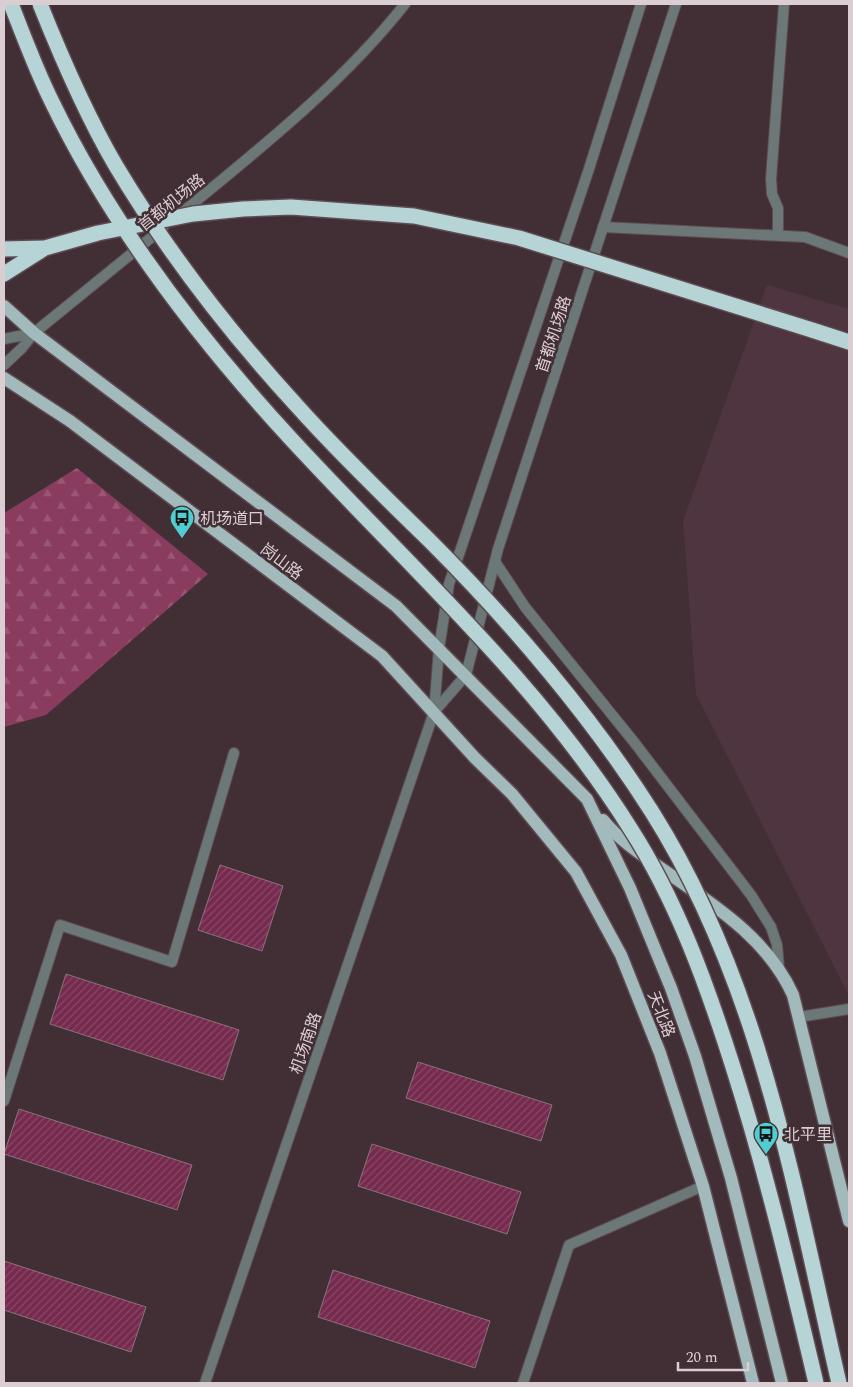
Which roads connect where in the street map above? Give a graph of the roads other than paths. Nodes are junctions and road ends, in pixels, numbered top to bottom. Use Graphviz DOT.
graph roads {
  1 [pos="11,4"];
  2 [pos="40,4"];
  3 [pos="406,4"];
  4 [pos="641,4"];
  5 [pos="676,4"];
  6 [pos="784,4"];
  7 [pos="603,227"];
  8 [pos="778,235"];
  9 [pos="45,248"];
  10 [pos="4,249"];
  11 [pos="849,253"];
  12 [pos="4,274"];
  13 [pos="4,306"];
  14 [pos="34,333"];
  15 [pos="4,339"];
  16 [pos="849,342"];
  17 [pos="4,365"];
  18 [pos="4,378"];
  19 [pos="496,564"];
  20 [pos="439,649"];
  21 [pos="466,676"];
  22 [pos="434,712"];
  23 [pos="234,754"];
  24 [pos="588,800"];
  25 [pos="779,968"];
  26 [pos="849,1009"];
  27 [pos="799,1017"];
  28 [pos="4,1102"];
  29 [pos="703,1186"];
  30 [pos="849,1221"];
  31 [pos="205,1383"];
  32 [pos="524,1383"];
  33 [pos="753,1383"];
  34 [pos="782,1383"];
  35 [pos="816,1383"];
  36 [pos="839,1383"];
  1 -- 35 [label="highway, bridge"];
  2 -- 36 [label="highway, bridge"];
  3 -- 14 [label="street, 首都机场路"];
  4 -- 20 [label="street, 首都机场路"];
  5 -- 7 [label="street, 首都机场路"];
  6 -- 8 [label="street"];
  7 -- 8 [label="street"];
  7 -- 19 [label="street, 首都机场路"];
  8 -- 11 [label="street"];
  9 -- 10 [label="highway"];
  9 -- 12 [label="highway"];
  9 -- 16 [label="highway, bridge"];
  13 -- 14 [label="main road"];
  14 -- 15 [label="street, 首都机场路"];
  14 -- 17 [label="street, 首都机场路"];
  14 -- 20 [label="main road, 岗山路"];
  18 -- 22 [label="main road, 岗山路"];
  19 -- 21 [label="street, 首都机场路"];
  19 -- 25 [label="street"];
  20 -- 21 [label="main road, 岗山路"];
  20 -- 22 [label="street, 首都机场路"];
  21 -- 22 [label="street"];
  21 -- 24 [label="main road, 天北路"];
  22 -- 29 [label="main road, 天北路"];
  22 -- 31 [label="street, 机场南路"];
  23 -- 28 [label="street"];
  24 -- 25 [label="main road, 天北路"];
  24 -- 34 [label="main road, 天北路"];
  25 -- 27 [label="main road, 天北路"];
  26 -- 27 [label="street"];
  27 -- 30 [label="main road, 天北路"];
  29 -- 32 [label="street"];
  29 -- 33 [label="main road, 天北路"];
}
